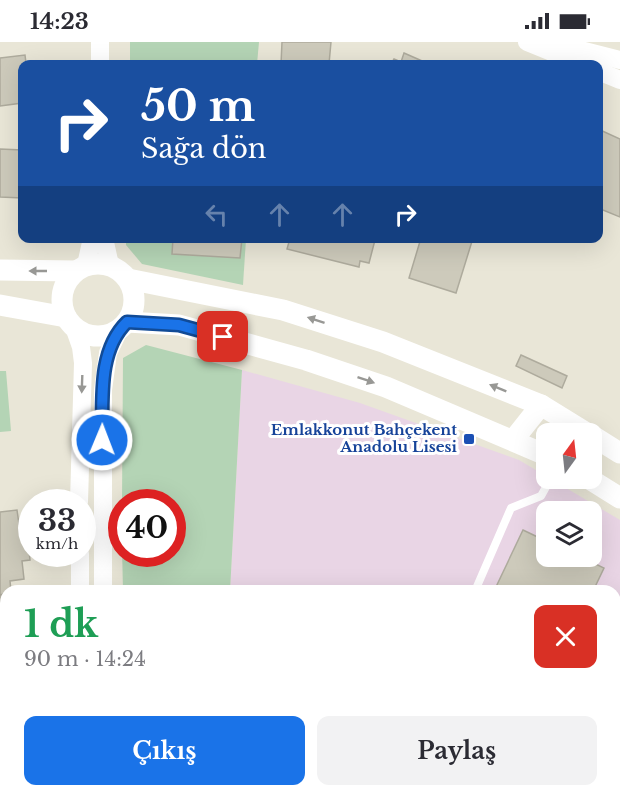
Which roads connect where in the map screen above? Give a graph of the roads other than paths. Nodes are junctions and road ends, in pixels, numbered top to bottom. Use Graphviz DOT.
graph roads {
  1 [pos="100,42"];
  2 [pos="527,42"];
  3 [pos="549,42"];
  4 [pos="100,60"];
  5 [pos="571,60"];
  6 [pos="620,60"];
  7 [pos="603,74"];
  8 [pos="620,80"];
  9 [pos="90,243"];
  10 [pos="105,243"];
  11 [pos="110,265"];
  12 [pos="81,268"];
  13 [pos="0,270"];
  14 [pos="128,279"];
  15 [pos="0,304"];
  16 [pos="70,322"];
  17 [pos="123,326"];
  18 [pos="541,405"];
  19 [pos="571,423"];
  20 [pos="514,439"];
  21 [pos="602,442"];
  22 [pos="536,450"];
  23 [pos="620,453"];
  24 [pos="602,487"];
  25 [pos="80,489"];
  26 [pos="545,489"];
  27 [pos="620,498"];
  28 [pos="80,567"];
  29 [pos="80,585"];
  30 [pos="103,585"];
  31 [pos="478,585"];
  1 -- 4 [label="street"];
  2 -- 5 [label="street"];
  3 -- 6 [label="street"];
  7 -- 8 [label="street"];
  9 -- 12 [label="street"];
  10 -- 11 [label="street"];
  11 -- 12 [label="main road"];
  11 -- 14 [label="main road"];
  12 -- 13 [label="main road, one-way"];
  12 -- 16 [label="main road"];
  14 -- 17 [label="main road"];
  18 -- 14 [label="main road, one-way"];
  15 -- 16 [label="main road"];
  16 -- 17 [label="main road"];
  16 -- 25 [label="street, one-way"];
  17 -- 20 [label="main road, one-way"];
  17 -- 30 [label="street"];
  18 -- 19 [label="main road"];
  18 -- 20 [label="main road"];
  20 -- 22 [label="main road"];
  21 -- 23 [label="main road"];
  24 -- 27 [label="main road"];
  26 -- 31 [label="lane"];
  28 -- 29 [label="street"];
}
